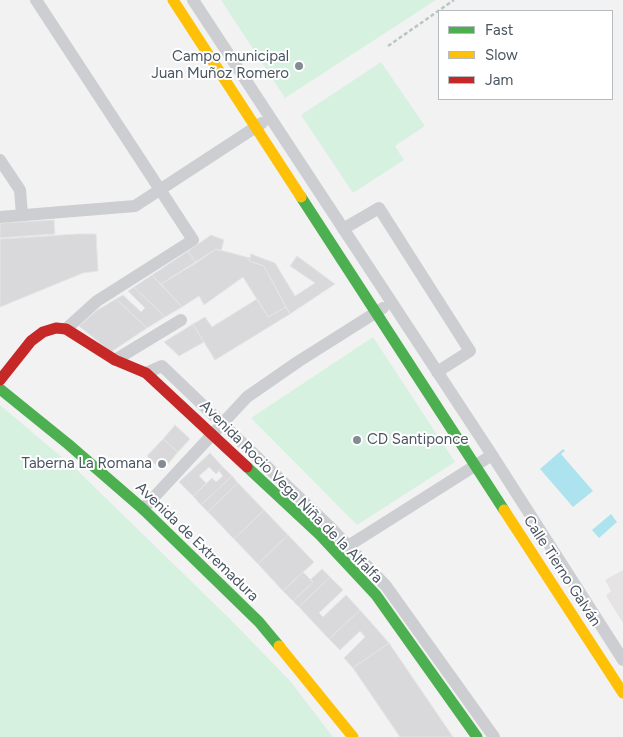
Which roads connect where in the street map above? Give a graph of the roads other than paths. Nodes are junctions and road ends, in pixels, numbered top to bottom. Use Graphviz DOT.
graph roads {
  1 [pos="36,0"];
  2 [pos="173,0"];
  3 [pos="192,0"];
  4 [pos="270,118"];
  5 [pos="256,127"];
  6 [pos="0,160"];
  7 [pos="160,190"];
  8 [pos="22,215"];
  9 [pos="0,217"];
  10 [pos="343,229"];
  11 [pos="392,304"];
  12 [pos="376,312"];
  13 [pos="181,320"];
  14 [pos="66,329"];
  15 [pos="115,360"];
  16 [pos="437,372"];
  17 [pos="146,374"];
  18 [pos="0,380"];
  19 [pos="0,389"];
  20 [pos="223,423"];
  21 [pos="212,434"];
  22 [pos="492,455"];
  23 [pos="475,466"];
  24 [pos="143,509"];
  25 [pos="348,546"];
  26 [pos="623,660"];
  27 [pos="623,693"];
  28 [pos="353,737"];
  29 [pos="477,737"];
  30 [pos="494,737"];
  1 -- 7 [label="street"];
  2 -- 5 [label="street, Calle Tierno Galván"];
  3 -- 4 [label="street"];
  4 -- 5 [label="street"];
  4 -- 10 [label="street"];
  5 -- 7 [label="street"];
  5 -- 12 [label="street, Calle Tierno Galván"];
  6 -- 8 [label="street"];
  7 -- 8 [label="street"];
  7 -- 14 [label="street"];
  8 -- 9 [label="street"];
  10 -- 11 [label="street"];
  10 -- 16 [label="street"];
  11 -- 12 [label="street"];
  11 -- 16 [label="street"];
  12 -- 20 [label="street"];
  12 -- 23 [label="street, Calle Tierno Galván"];
  13 -- 15 [label="street"];
  14 -- 15 [label="street, Avenida Rocio Vega Niña de la Alfalfa"];
  14 -- 18 [label="street"];
  15 -- 17 [label="street, Avenida Rocio Vega Niña de la Alfalfa"];
  16 -- 22 [label="street"];
  17 -- 20 [label="street, Avenida Rocio Vega Niña de la Alfalfa"];
  17 -- 21 [label="street, Avenida Rocio Vega Niña de la Alfalfa"];
  19 -- 24 [label="street, Avenida de Extremadura"];
  20 -- 21 [label="street"];
  20 -- 25 [label="street, Avenida Rocio Vega Niña de la Alfalfa"];
  21 -- 24 [label="street"];
  21 -- 29 [label="street, Avenida Rocio Vega Niña de la Alfalfa"];
  22 -- 23 [label="street"];
  22 -- 26 [label="street"];
  23 -- 25 [label="street"];
  23 -- 27 [label="street, Calle Tierno Galván"];
  24 -- 28 [label="street, Avenida de Extremadura"];
  25 -- 30 [label="street, Avenida Rocio Vega Niña de la Alfalfa"];
}
